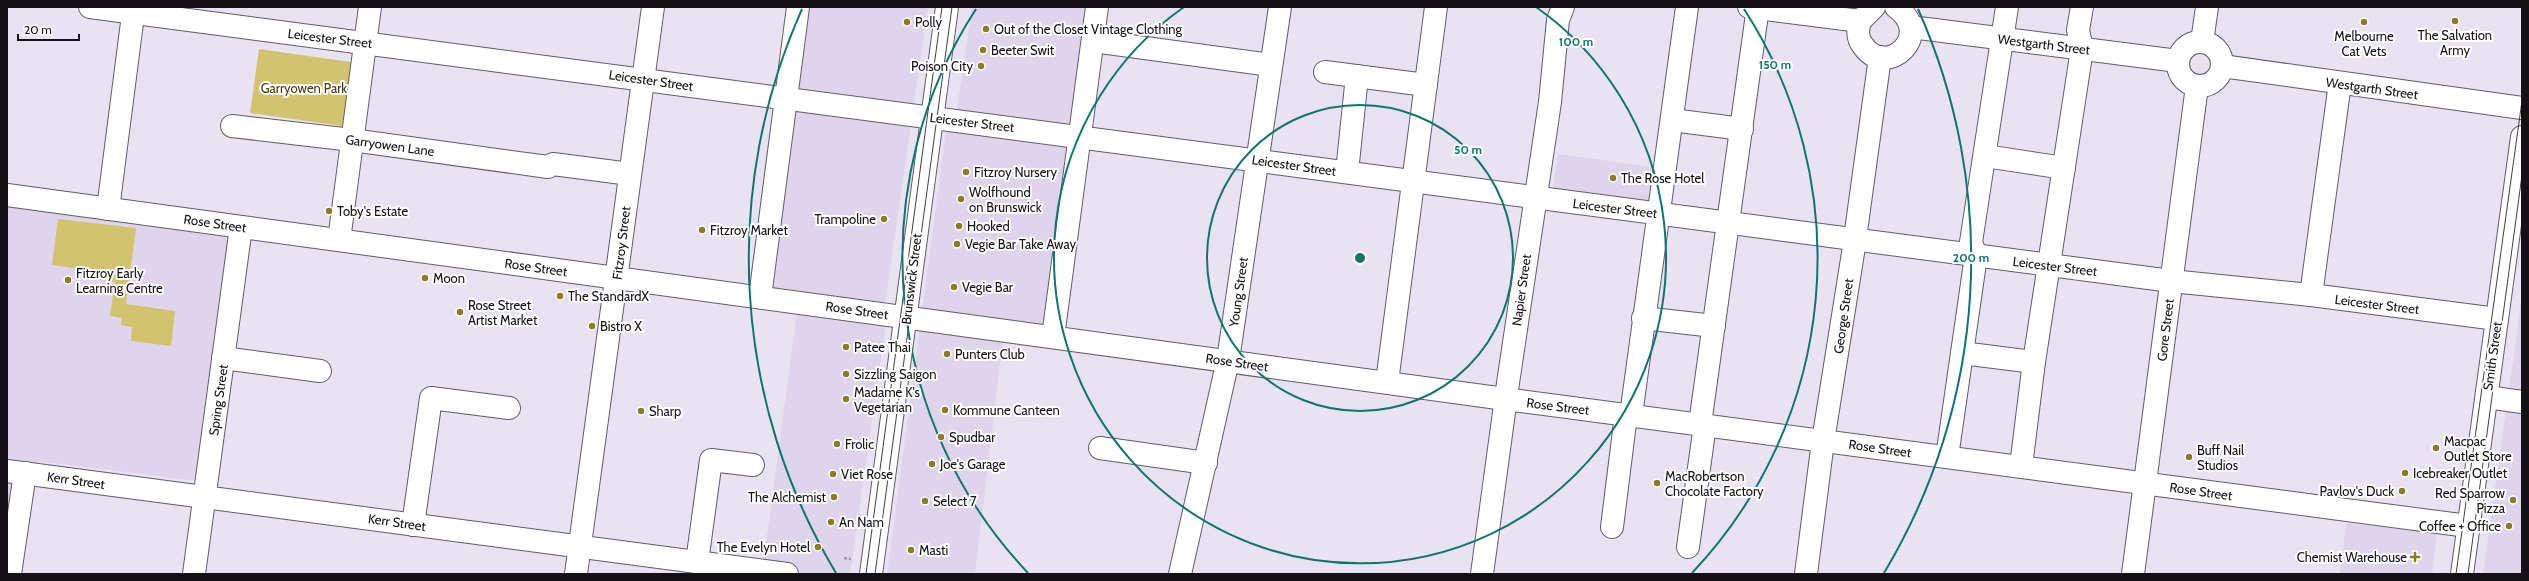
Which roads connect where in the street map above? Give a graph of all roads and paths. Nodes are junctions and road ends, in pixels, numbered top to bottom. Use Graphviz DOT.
graph roads {
  1 [pos="90,7"];
  2 [pos="370,7"];
  3 [pos="653,7"];
  4 [pos="798,7"];
  5 [pos="947,7"];
  6 [pos="1097,7"];
  7 [pos="1280,7"];
  8 [pos="1436,7"];
  9 [pos="1563,7"];
  10 [pos="1687,7"];
  11 [pos="1754,7"];
  12 [pos="1896,7"];
  13 [pos="2007,7"];
  14 [pos="2082,7"];
  15 [pos="2207,7"];
  16 [pos="134,10"];
  17 [pos="1867,14"];
  18 [pos="1911,27"];
  19 [pos="2002,38"];
  20 [pos="1093,40"];
  21 [pos="365,42"];
  22 [pos="2202,42"];
  23 [pos="2082,49"];
  24 [pos="1880,57"];
  25 [pos="2178,60"];
  26 [pos="1271,65"];
  27 [pos="2222,66"];
  28 [pos="1325,72"];
  29 [pos="1357,76"];
  30 [pos="643,78"];
  31 [pos="2340,83"];
  32 [pos="1426,85"];
  33 [pos="2197,86"];
  34 [pos="786,98"];
  35 [pos="2522,108"];
  36 [pos="932,117"];
  37 [pos="1672,120"];
  38 [pos="232,126"];
  39 [pos="1742,129"];
  40 [pos="1080,136"];
  41 [pos="2522,137"];
  42 [pos="352,140"];
  43 [pos="1984,156"];
  44 [pos="1257,160"];
  45 [pos="2064,168"];
  46 [pos="1347,172"];
  47 [pos="630,174"];
  48 [pos="1414,182"];
  49 [pos="7,195"];
  50 [pos="1535,198"];
  51 [pos="108,209"];
  52 [pos="1657,213"];
  53 [pos="1728,223"];
  54 [pos="241,227"];
  55 [pos="1855,239"];
  56 [pos="339,240"];
  57 [pos="1976,256"];
  58 [pos="2049,265"];
  59 [pos="616,277"];
  60 [pos="2171,281"];
  61 [pos="2311,295"];
  62 [pos="760,297"];
  63 [pos="906,316"];
  64 [pos="1643,318"];
  65 [pos="2497,319"];
  66 [pos="1714,326"];
  67 [pos="1053,337"];
  68 [pos="1962,353"];
  69 [pos="223,358"];
  70 [pos="1228,360"];
  71 [pos="2034,362"];
  72 [pos="320,370"];
  73 [pos="1386,382"];
  74 [pos="2487,397"];
  75 [pos="1506,399"];
  76 [pos="2522,402"];
  77 [pos="509,408"];
  78 [pos="1629,415"];
  79 [pos="1702,425"];
  80 [pos="1823,441"];
  81 [pos="1100,448"];
  82 [pos="1947,457"];
  83 [pos="1206,463"];
  84 [pos="754,465"];
  85 [pos="2021,466"];
  86 [pos="16,472"];
  87 [pos="2145,483"];
  88 [pos="204,497"];
  89 [pos="413,524"];
  90 [pos="2468,526"];
  91 [pos="1612,527"];
  92 [pos="580,547"];
  93 [pos="1688,547"];
  94 [pos="708,567"];
  95 [pos="763,572"];
  96 [pos="10,574"];
  97 [pos="194,574"];
  98 [pos="576,574"];
  99 [pos="787,574"];
  100 [pos="871,574"];
  101 [pos="1180,574"];
  102 [pos="1482,574"];
  103 [pos="1810,574"];
  104 [pos="2133,574"];
  105 [pos="2462,574"];
  1 -- 16 [label="street, Leicester Street"];
  2 -- 21 [label="street"];
  3 -- 30 [label="street, Fitzroy Street"];
  4 -- 34 [label="street"];
  5 -- 36 [label="street, Brunswick Street"];
  6 -- 20 [label="street"];
  7 -- 26 [label="street, Young Street"];
  8 -- 32 [label="street"];
  9 -- 50 [label="street, Napier Street"];
  10 -- 37 [label="street"];
  11 -- 17 [label="street"];
  11 -- 39 [label="street"];
  12 -- 18 [label="street"];
  13 -- 19 [label="street"];
  14 -- 23 [label="street"];
  15 -- 22 [label="street"];
  16 -- 21 [label="street, Leicester Street"];
  16 -- 51 [label="street"];
  17 -- 24 [label="street"];
  18 -- 19 [label="street, Westgarth Street"];
  18 -- 24 [label="street"];
  19 -- 23 [label="street, Westgarth Street"];
  19 -- 43 [label="street"];
  20 -- 26 [label="street"];
  20 -- 40 [label="street"];
  21 -- 30 [label="street, Leicester Street"];
  21 -- 42 [label="street"];
  22 -- 25 [label="street"];
  22 -- 27 [label="street"];
  23 -- 25 [label="street, Westgarth Street"];
  23 -- 45 [label="street"];
  24 -- 55 [label="street, George Street"];
  25 -- 33 [label="street"];
  26 -- 44 [label="street, Young Street"];
  27 -- 31 [label="street, Westgarth Street"];
  27 -- 33 [label="street"];
  28 -- 29 [label="street"];
  29 -- 32 [label="street"];
  29 -- 46 [label="street"];
  30 -- 34 [label="street, Leicester Street"];
  30 -- 47 [label="street, Fitzroy Street"];
  31 -- 35 [label="street, Westgarth Street"];
  31 -- 61 [label="street"];
  32 -- 48 [label="street"];
  33 -- 60 [label="street, Gore Street"];
  34 -- 36 [label="street, Leicester Street"];
  34 -- 62 [label="street"];
  36 -- 40 [label="street, Leicester Street"];
  36 -- 63 [label="street, Brunswick Street"];
  37 -- 39 [label="street"];
  37 -- 52 [label="street"];
  38 -- 42 [label="street, Garryowen Lane"];
  39 -- 53 [label="street"];
  40 -- 44 [label="street, Leicester Street"];
  40 -- 67 [label="street"];
  41 -- 65 [label="street, Smith Street"];
  42 -- 47 [label="street, Garryowen Lane"];
  42 -- 56 [label="street"];
  43 -- 45 [label="street"];
  43 -- 57 [label="street"];
  44 -- 46 [label="street, Leicester Street"];
  44 -- 70 [label="street, Young Street"];
  45 -- 58 [label="street"];
  46 -- 48 [label="street, Leicester Street"];
  47 -- 59 [label="street, Fitzroy Street"];
  48 -- 50 [label="street, Leicester Street"];
  48 -- 73 [label="street"];
  49 -- 51 [label="street, Rose Street"];
  50 -- 52 [label="street, Leicester Street"];
  50 -- 75 [label="street, Napier Street"];
  51 -- 54 [label="street, Rose Street"];
  52 -- 53 [label="street, Leicester Street"];
  52 -- 64 [label="street"];
  53 -- 55 [label="street, Leicester Street"];
  53 -- 66 [label="street"];
  54 -- 56 [label="street, Rose Street"];
  54 -- 69 [label="street, Spring Street"];
  55 -- 57 [label="street, Leicester Street"];
  55 -- 80 [label="street, George Street"];
  56 -- 59 [label="street, Rose Street"];
  57 -- 58 [label="street, Leicester Street"];
  57 -- 68 [label="street"];
  58 -- 60 [label="street, Leicester Street"];
  58 -- 71 [label="street"];
  59 -- 62 [label="street, Rose Street"];
  59 -- 92 [label="street, Fitzroy Street"];
  60 -- 61 [label="street, Leicester Street"];
  60 -- 87 [label="street, Gore Street"];
  61 -- 65 [label="street, Leicester Street"];
  62 -- 63 [label="street, Rose Street"];
  63 -- 67 [label="street, Rose Street"];
  63 -- 100 [label="street, Brunswick Street"];
  64 -- 66 [label="street"];
  64 -- 78 [label="street"];
  65 -- 74 [label="street, Smith Street"];
  66 -- 79 [label="street"];
  67 -- 70 [label="street, Rose Street"];
  68 -- 71 [label="street"];
  68 -- 82 [label="street"];
  69 -- 72 [label="street"];
  69 -- 88 [label="street, Spring Street"];
  70 -- 73 [label="street, Rose Street"];
  70 -- 83 [label="street, Young Street"];
  71 -- 85 [label="street"];
  73 -- 75 [label="street, Rose Street"];
  74 -- 76 [label="street"];
  74 -- 90 [label="street, Smith Street"];
  75 -- 78 [label="street, Rose Street"];
  75 -- 102 [label="street, Napier Street"];
  77 -- 89 [label="street"];
  78 -- 79 [label="street, Rose Street"];
  78 -- 91 [label="street"];
  79 -- 80 [label="street, Rose Street"];
  79 -- 93 [label="street"];
  80 -- 82 [label="street, Rose Street"];
  80 -- 103 [label="street, George Street"];
  81 -- 83 [label="street"];
  82 -- 85 [label="street, Rose Street"];
  83 -- 101 [label="street, Young Street"];
  84 -- 94 [label="street"];
  85 -- 87 [label="street, Rose Street"];
  86 -- 88 [label="street, Kerr Street"];
  86 -- 96 [label="street"];
  87 -- 90 [label="street, Rose Street"];
  87 -- 104 [label="street, Gore Street"];
  88 -- 89 [label="street, Kerr Street"];
  88 -- 97 [label="street, Spring Street"];
  89 -- 92 [label="street, Kerr Street"];
  90 -- 105 [label="street, Smith Street"];
  92 -- 94 [label="street, Kerr Street"];
  92 -- 98 [label="street, Fitzroy Street"];
  94 -- 95 [label="street, Kerr Street"];
  95 -- 99 [label="street, Kerr Street"];
}
